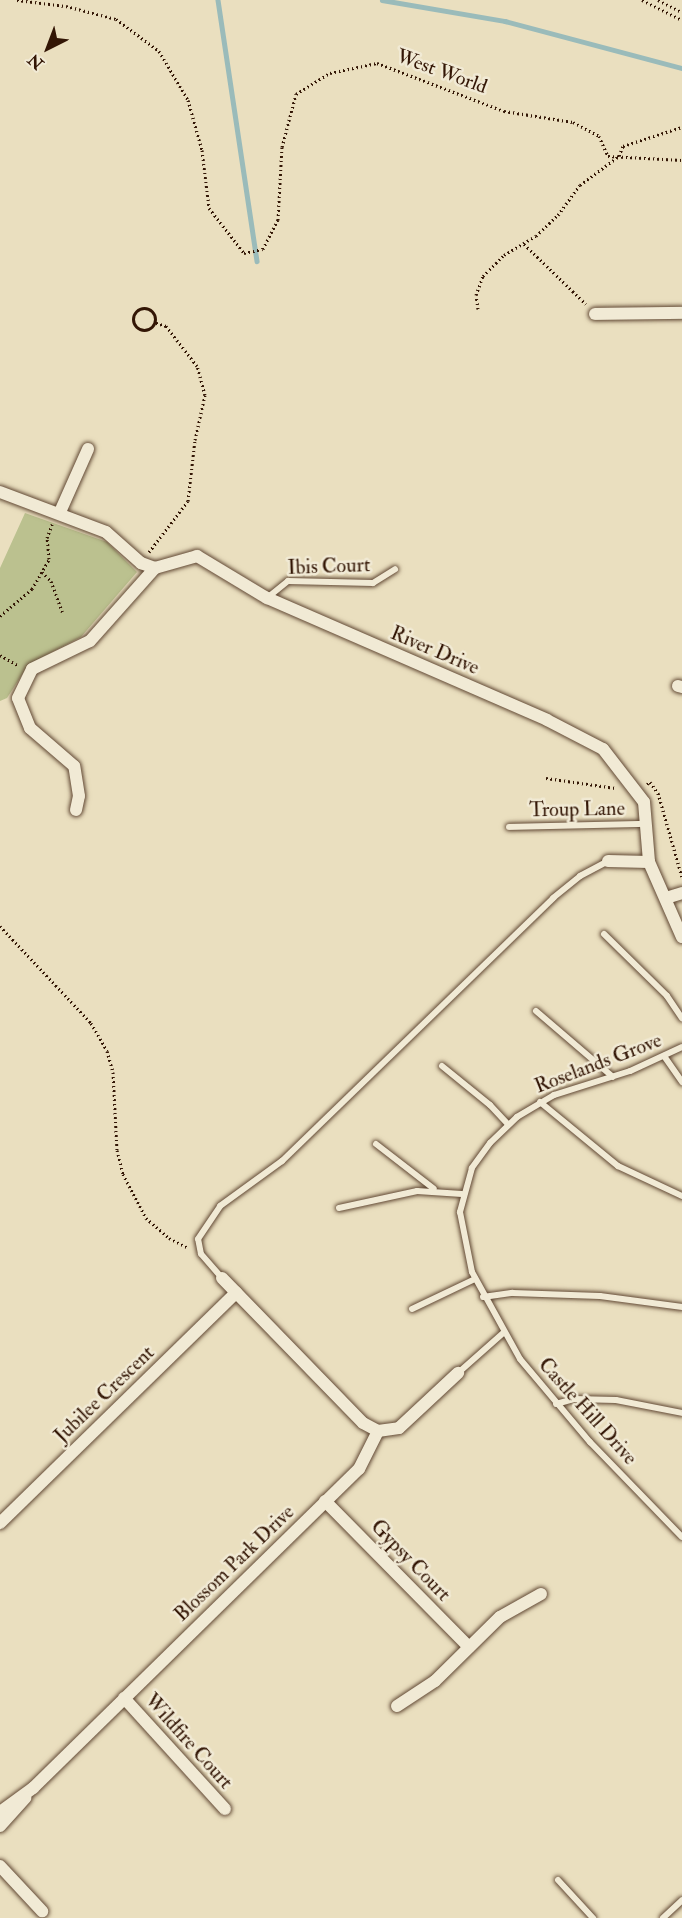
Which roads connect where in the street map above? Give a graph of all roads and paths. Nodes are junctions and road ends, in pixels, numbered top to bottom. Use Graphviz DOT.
graph roads {
  1 [pos="17,0"];
  2 [pos="642,0"];
  3 [pos="658,0"];
  4 [pos="682,12"];
  5 [pos="682,20"];
  6 [pos="682,127"];
  7 [pos="619,156"];
  8 [pos="682,160"];
  9 [pos="524,244"];
  10 [pos="478,309"];
  11 [pos="682,313"];
  12 [pos="595,314"];
  13 [pos="154,322"];
  14 [pos="88,449"];
  15 [pos="0,492"];
  16 [pos="58,512"];
  17 [pos="141,562"];
  18 [pos="155,568"];
  19 [pos="395,569"];
  20 [pos="42,572"];
  21 [pos="267,598"];
  22 [pos="62,612"];
  23 [pos="0,616"];
  24 [pos="0,655"];
  25 [pos="30,674"];
  26 [pos="76,810"];
  27 [pos="646,824"];
  28 [pos="509,827"];
  29 [pos="608,861"];
  30 [pos="649,862"];
  31 [pos="682,893"];
  32 [pos="666,898"];
  33 [pos="0,926"];
  34 [pos="604,934"];
  35 [pos="682,937"];
  36 [pos="536,1011"];
  37 [pos="682,1018"];
  38 [pos="682,1047"];
  39 [pos="664,1056"];
  40 [pos="442,1066"];
  41 [pos="613,1077"];
  42 [pos="682,1082"];
  43 [pos="540,1102"];
  44 [pos="508,1124"];
  45 [pos="376,1144"];
  46 [pos="434,1189"];
  47 [pos="462,1194"];
  48 [pos="682,1196"];
  49 [pos="339,1209"];
  50 [pos="201,1254"];
  51 [pos="222,1278"];
  52 [pos="475,1279"];
  53 [pos="236,1293"];
  54 [pos="483,1297"];
  55 [pos="682,1307"];
  56 [pos="412,1309"];
  57 [pos="503,1333"];
  58 [pos="458,1373"];
  59 [pos="556,1404"];
  60 [pos="682,1413"];
  61 [pos="378,1431"];
  62 [pos="326,1501"];
  63 [pos="0,1523"];
  64 [pos="682,1537"];
  65 [pos="541,1594"];
  66 [pos="469,1647"];
  67 [pos="124,1698"];
  68 [pos="397,1706"];
  69 [pos="33,1788"];
  70 [pos="225,1809"];
  71 [pos="0,1812"];
  72 [pos="0,1826"];
  73 [pos="0,1866"];
  74 [pos="558,1880"];
  75 [pos="682,1900"];
  76 [pos="42,1911"];
  77 [pos="593,1918"];
  78 [pos="663,1918"];
  1 -- 7 [label="path, West World"];
  2 -- 5 [label="path"];
  3 -- 4 [label="path"];
  6 -- 7 [label="path"];
  7 -- 8 [label="path"];
  7 -- 9 [label="path"];
  9 -- 10 [label="path"];
  9 -- 12 [label="path"];
  11 -- 12 [label="street"];
  13 -- 13 [label="path"];
  13 -- 17 [label="path"];
  14 -- 16 [label="street"];
  15 -- 16 [label="street"];
  16 -- 17 [label="street"];
  16 -- 20 [label="path"];
  17 -- 18 [label="street"];
  18 -- 21 [label="street, River Drive"];
  18 -- 25 [label="street"];
  19 -- 21 [label="lane, Ibis Court"];
  20 -- 22 [label="path"];
  20 -- 23 [label="path"];
  21 -- 27 [label="street, River Drive"];
  24 -- 25 [label="path"];
  25 -- 26 [label="street"];
  27 -- 28 [label="lane, Troup Lane"];
  27 -- 30 [label="street, River Drive"];
  29 -- 30 [label="street"];
  29 -- 50 [label="lane"];
  30 -- 32 [label="street"];
  31 -- 32 [label="street"];
  32 -- 35 [label="street"];
  33 -- 50 [label="path"];
  34 -- 37 [label="lane"];
  36 -- 41 [label="lane"];
  38 -- 39 [label="lane, Roselands Grove"];
  39 -- 41 [label="lane, Roselands Grove"];
  39 -- 42 [label="lane"];
  40 -- 44 [label="lane"];
  41 -- 43 [label="lane, Roselands Grove"];
  43 -- 44 [label="lane, Roselands Grove"];
  43 -- 48 [label="lane"];
  44 -- 47 [label="lane, Roselands Grove"];
  45 -- 46 [label="lane"];
  46 -- 47 [label="lane"];
  46 -- 49 [label="lane"];
  47 -- 52 [label="lane, Roselands Grove"];
  50 -- 51 [label="lane"];
  51 -- 53 [label="street"];
  52 -- 54 [label="lane, Roselands Grove"];
  52 -- 56 [label="lane"];
  53 -- 61 [label="street"];
  53 -- 63 [label="street, Jubilee Crescent"];
  54 -- 55 [label="lane"];
  54 -- 57 [label="lane, Castle Hill Drive"];
  57 -- 58 [label="lane"];
  57 -- 59 [label="lane, Castle Hill Drive"];
  58 -- 61 [label="street"];
  59 -- 60 [label="lane"];
  59 -- 64 [label="lane, Castle Hill Drive"];
  61 -- 62 [label="street, Blossom Park Drive"];
  62 -- 66 [label="street, Gypsy Court"];
  62 -- 67 [label="street, Blossom Park Drive"];
  65 -- 66 [label="street"];
  66 -- 68 [label="street"];
  67 -- 69 [label="street, Blossom Park Drive"];
  67 -- 70 [label="street, Wildfire Court"];
  69 -- 71 [label="street, Blossom Park Drive"];
  69 -- 72 [label="street, Blossom Park Drive"];
  73 -- 76 [label="street"];
  74 -- 77 [label="lane"];
  75 -- 78 [label="lane"];
}
